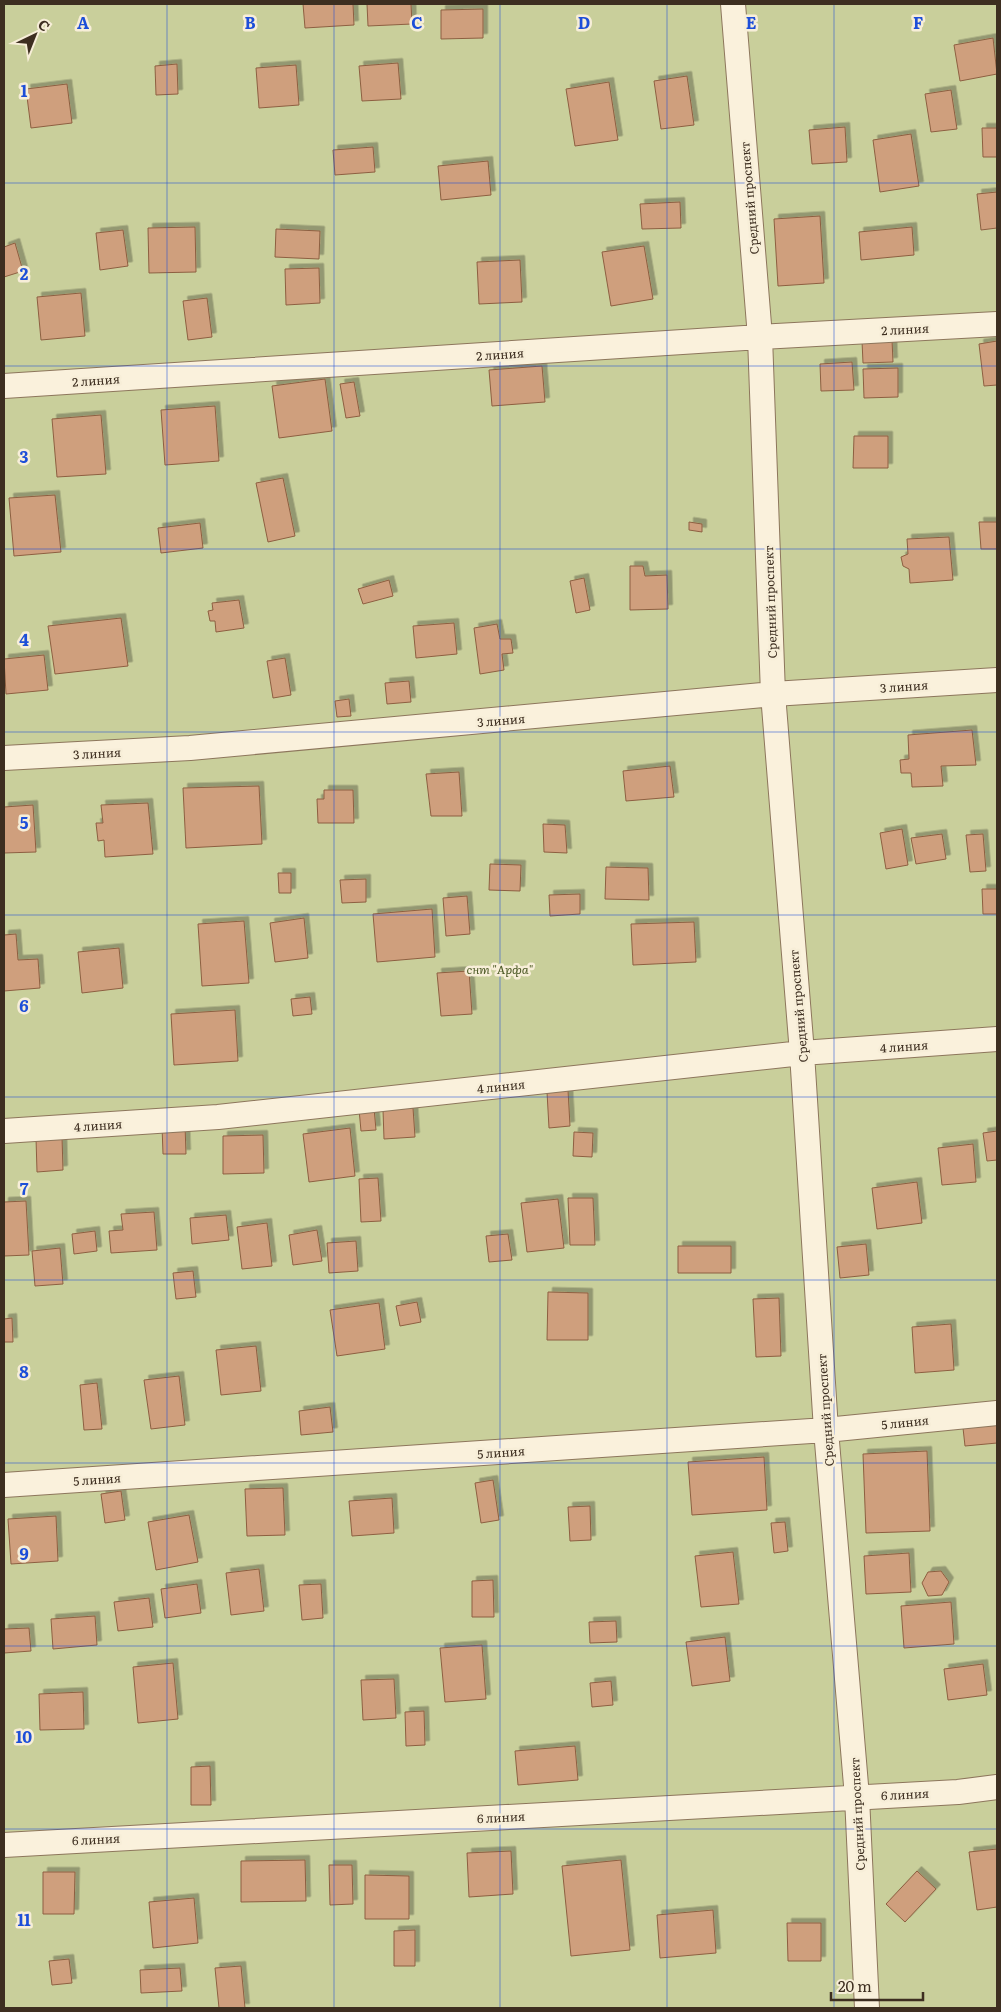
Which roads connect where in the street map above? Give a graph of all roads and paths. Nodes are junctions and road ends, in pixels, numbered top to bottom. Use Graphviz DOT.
graph roads {
  1 [pos="733,4"];
  2 [pos="997,324"];
  3 [pos="760,337"];
  4 [pos="4,386"];
  5 [pos="997,680"];
  6 [pos="773,694"];
  7 [pos="4,758"];
  8 [pos="997,1040"];
  9 [pos="802,1053"];
  10 [pos="4,1131"];
  11 [pos="997,1413"];
  12 [pos="826,1430"];
  13 [pos="4,1485"];
  14 [pos="997,1787"];
  15 [pos="857,1797"];
  16 [pos="4,1845"];
  17 [pos="867,2008"];
  1 -- 3 [label="street, Средний проспект"];
  2 -- 3 [label="street, 2 линия"];
  3 -- 4 [label="street, 2 линия"];
  3 -- 6 [label="street, Средний проспект"];
  5 -- 6 [label="street, 3 линия"];
  6 -- 7 [label="street, 3 линия"];
  6 -- 9 [label="street, Средний проспект"];
  8 -- 9 [label="street, 4 линия"];
  9 -- 10 [label="street, 4 линия"];
  9 -- 12 [label="street, Средний проспект"];
  11 -- 12 [label="street, 5 линия"];
  12 -- 13 [label="street, 5 линия"];
  12 -- 15 [label="street, Средний проспект"];
  14 -- 15 [label="street, 6 линия"];
  15 -- 16 [label="street, 6 линия"];
  15 -- 17 [label="street, Средний проспект"];
}
